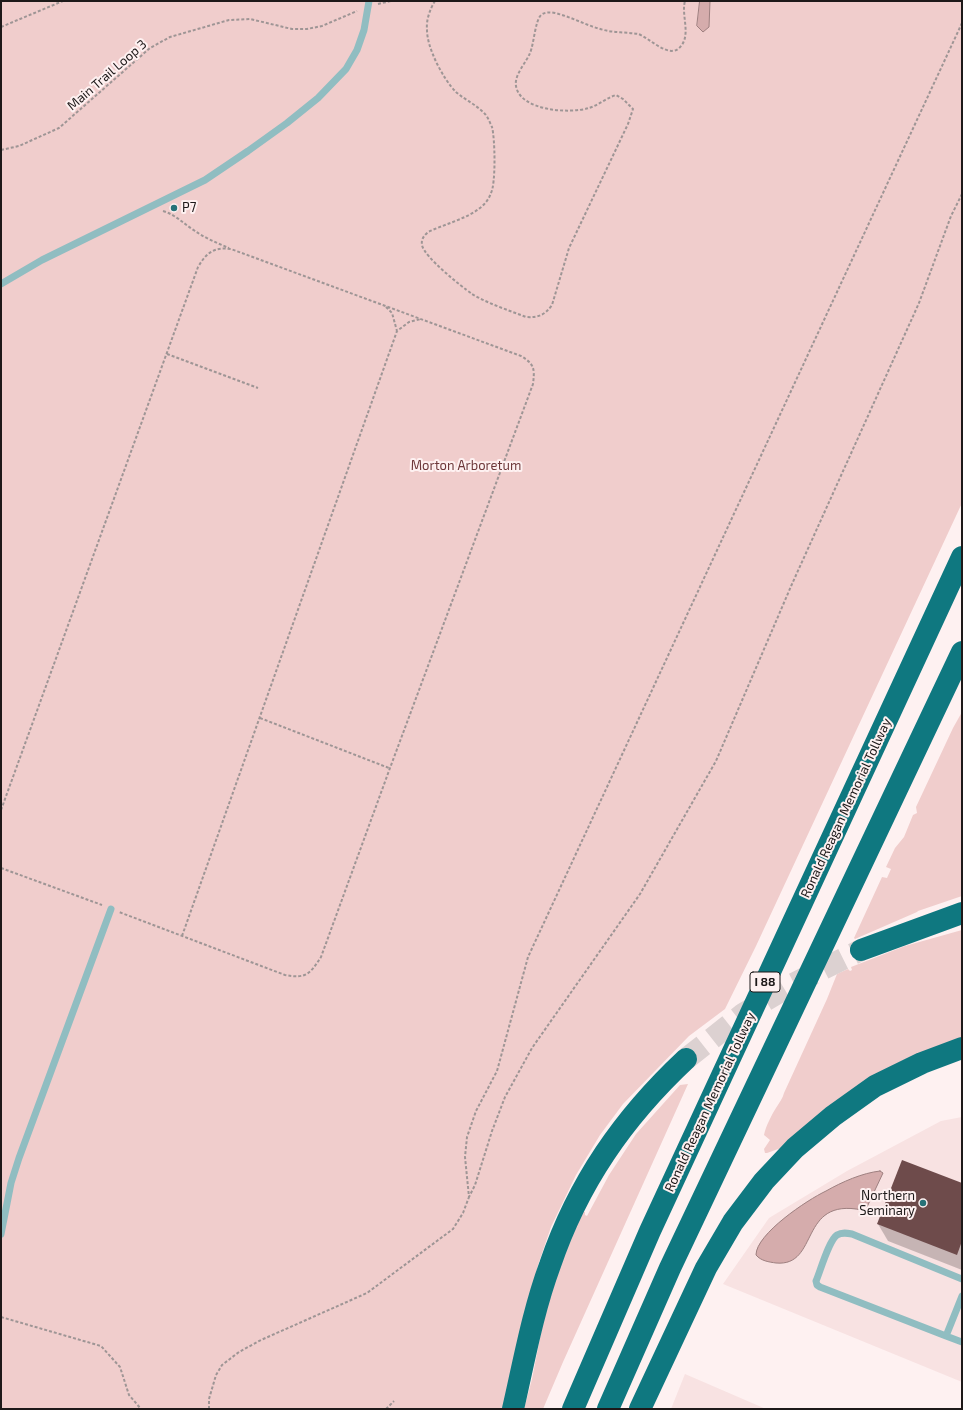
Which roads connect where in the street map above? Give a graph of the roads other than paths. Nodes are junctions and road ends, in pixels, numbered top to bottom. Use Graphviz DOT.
graph roads {
  1 [pos="369,3"];
  2 [pos="1,284"];
  3 [pos="962,557"];
  4 [pos="962,652"];
  5 [pos="111,909"];
  6 [pos="962,913"];
  7 [pos="861,950"];
  8 [pos="962,1048"];
  9 [pos="686,1060"];
  10 [pos="1,1234"];
  11 [pos="962,1279"];
  12 [pos="962,1296"];
  13 [pos="946,1336"];
  14 [pos="962,1342"];
  15 [pos="513,1409"];
  16 [pos="573,1409"];
  17 [pos="608,1409"];
  18 [pos="640,1409"];
  1 -- 2 [label="lane"];
  3 -- 16 [label="highway, Ronald Reagan Memorial Tollway / I 88"];
  4 -- 17 [label="highway, I 88"];
  5 -- 10 [label="lane"];
  6 -- 7 [label="highway"];
  8 -- 18 [label="highway"];
  9 -- 15 [label="highway"];
  11 -- 13 [label="lane"];
  12 -- 13 [label="lane"];
  13 -- 14 [label="lane"];
}
